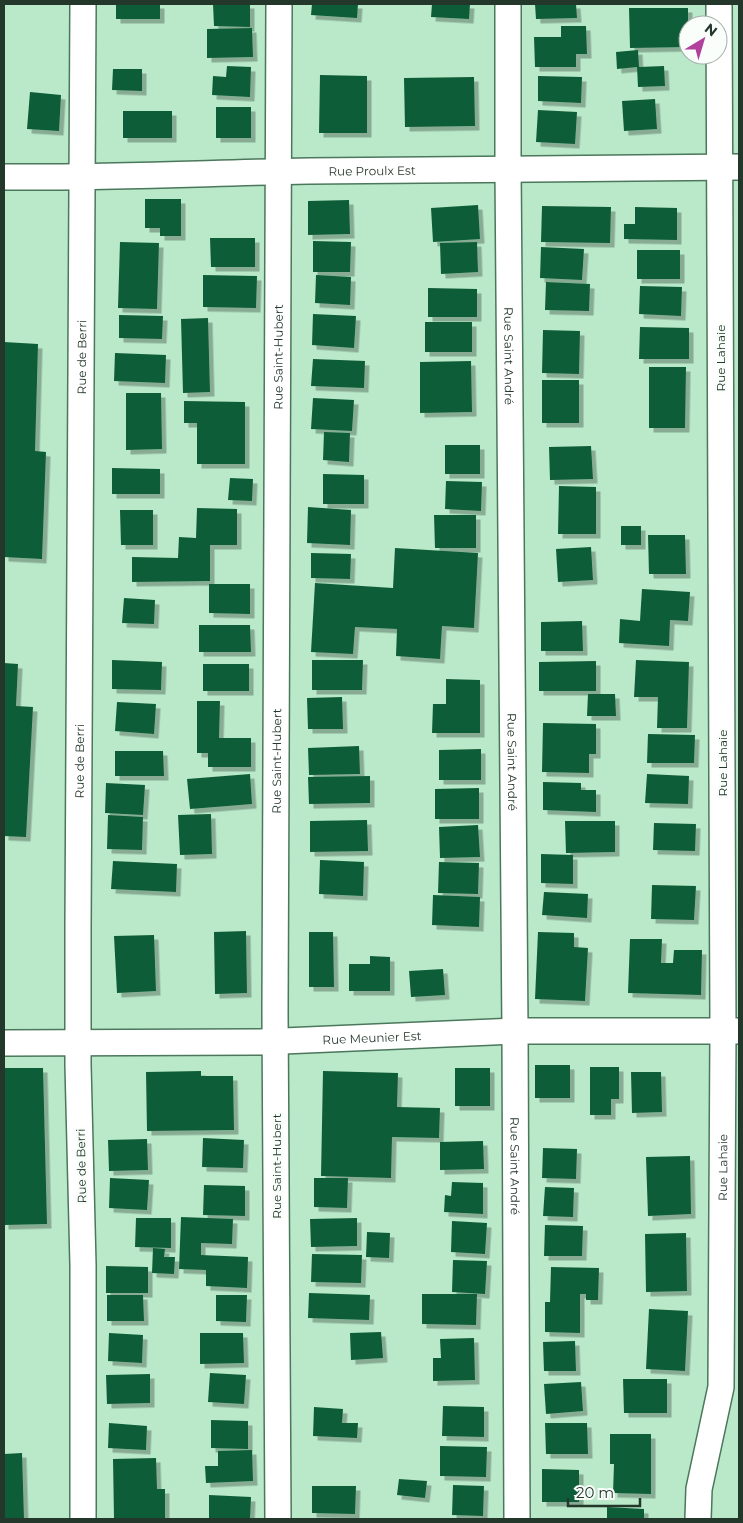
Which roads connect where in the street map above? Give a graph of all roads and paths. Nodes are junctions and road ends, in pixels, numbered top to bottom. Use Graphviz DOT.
graph roads {
  1 [pos="84,4"];
  2 [pos="279,4"];
  3 [pos="508,4"];
  4 [pos="719,4"];
  5 [pos="729,167"];
  6 [pos="508,168"];
  7 [pos="278,172"];
  8 [pos="4,177"];
  9 [pos="83,178"];
  10 [pos="515,1031"];
  11 [pos="731,1031"];
  12 [pos="275,1042"];
  13 [pos="4,1043"];
  14 [pos="78,1044"];
  15 [pos="83,1519"];
  16 [pos="278,1519"];
  17 [pos="517,1519"];
  18 [pos="698,1519"];
  1 -- 9 [label="street, Rue de Berri"];
  2 -- 7 [label="street, Rue Saint-Hubert"];
  3 -- 6 [label="street, Rue Saint André"];
  4 -- 5 [label="street, Rue Lahaie"];
  5 -- 6 [label="street, Rue Proulx Est"];
  5 -- 11 [label="street, Rue Lahaie"];
  6 -- 7 [label="street, Rue Proulx Est"];
  6 -- 10 [label="street, Rue Saint André"];
  7 -- 9 [label="street, Rue Proulx Est"];
  7 -- 12 [label="street, Rue Saint-Hubert"];
  8 -- 9 [label="street, Rue Proulx Est"];
  9 -- 14 [label="street, Rue de Berri"];
  10 -- 11 [label="street, Rue Meunier Est"];
  10 -- 12 [label="street, Rue Meunier Est"];
  10 -- 17 [label="street, Rue Saint André"];
  11 -- 18 [label="street, Rue Lahaie"];
  12 -- 14 [label="street, Rue Meunier Est"];
  12 -- 16 [label="street, Rue Saint-Hubert"];
  13 -- 14 [label="street, Rue Meunier Est"];
  14 -- 15 [label="street, Rue de Berri"];
}
